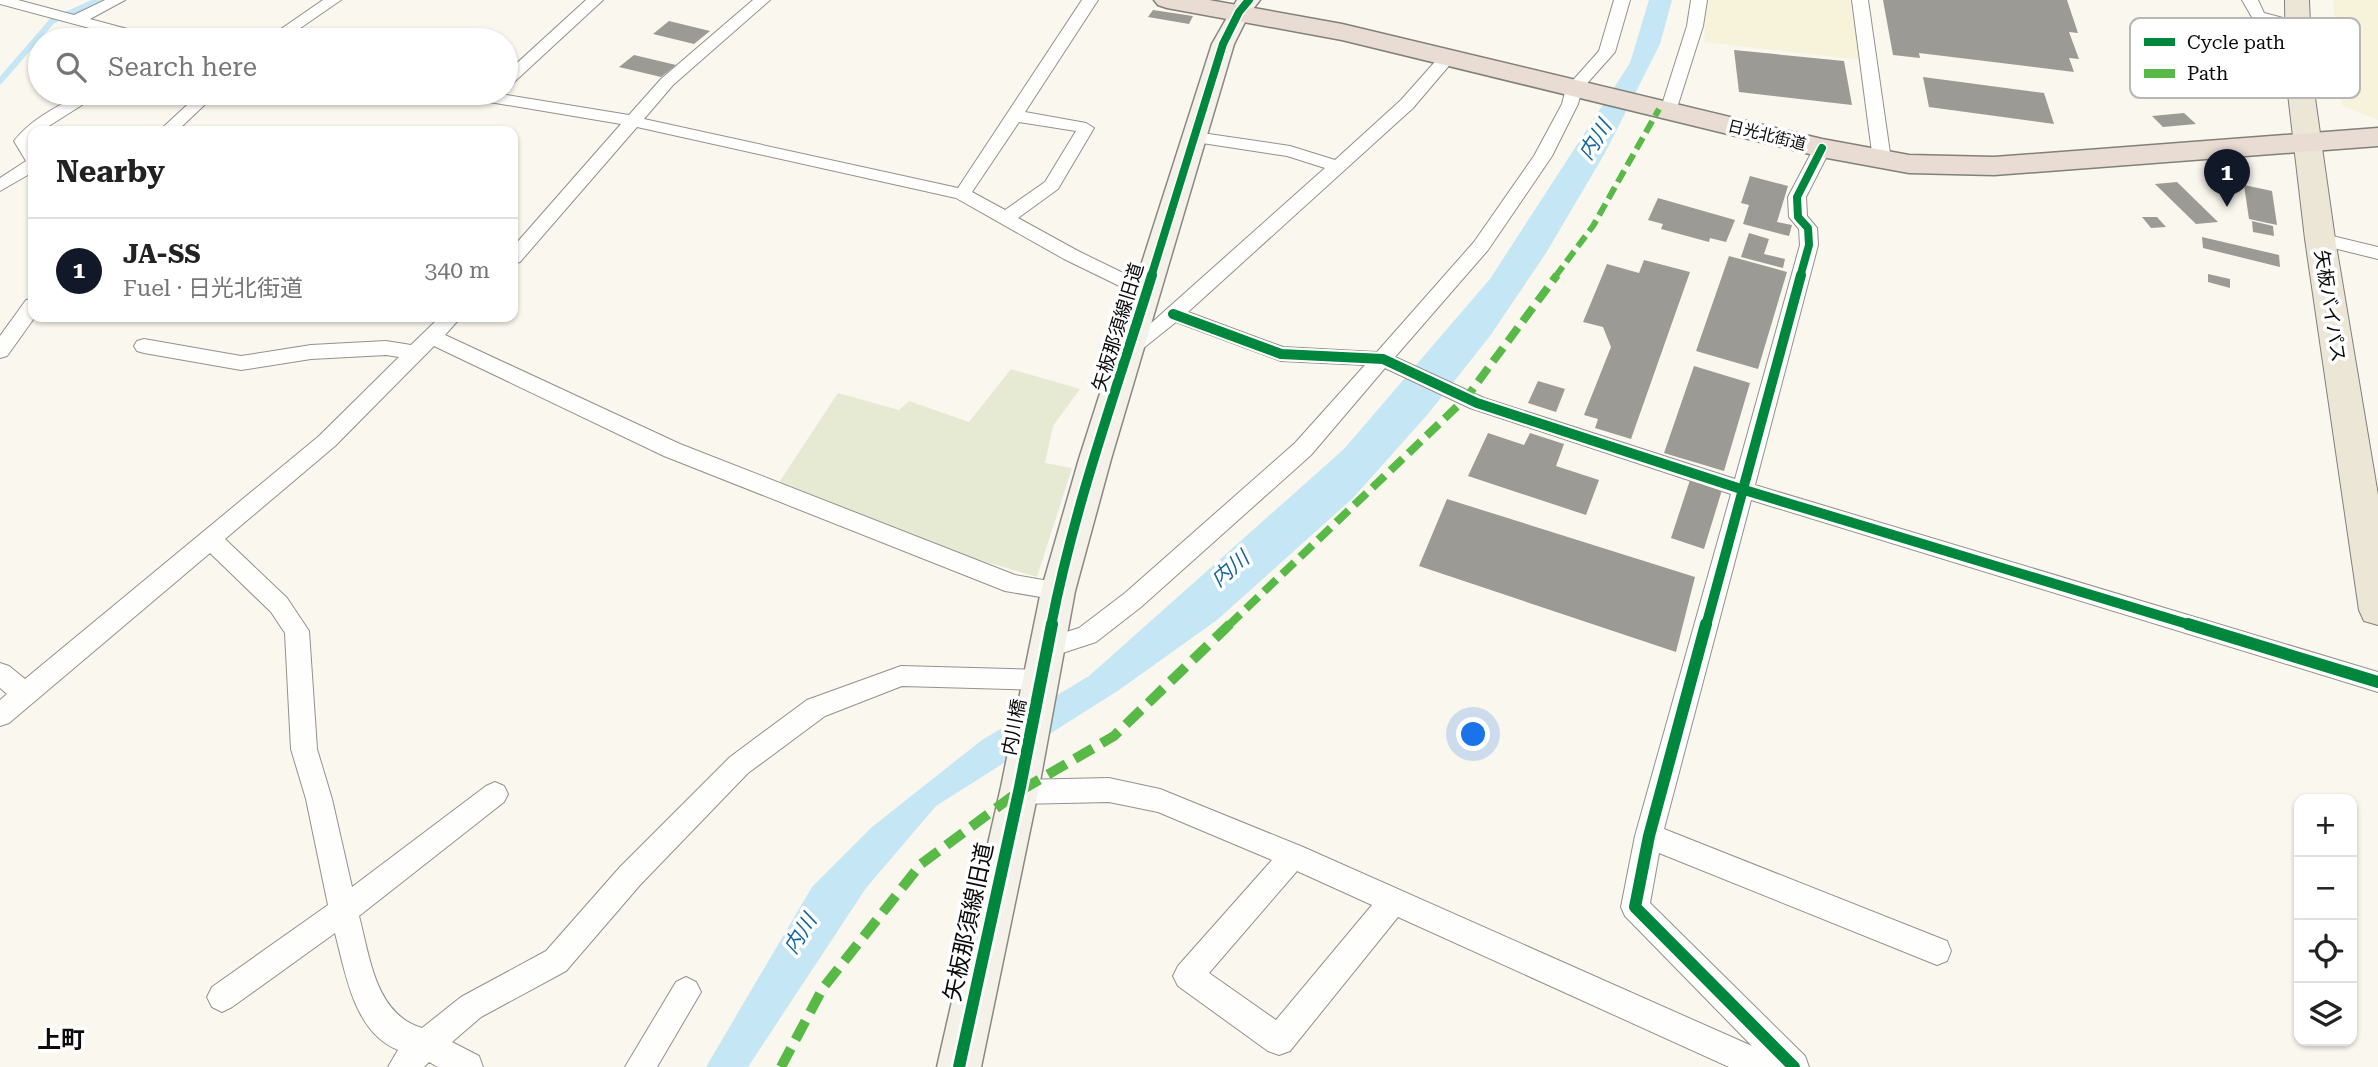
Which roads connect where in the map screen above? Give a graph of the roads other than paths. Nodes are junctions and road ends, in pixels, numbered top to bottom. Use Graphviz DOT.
graph roads {
  1 [pos="1,0"];
  2 [pos="117,0"];
  3 [pos="333,0"];
  4 [pos="595,0"];
  5 [pos="762,0"];
  6 [pos="1090,0"];
  7 [pos="1167,0"];
  8 [pos="1622,0"];
  9 [pos="1699,0"];
  10 [pos="1860,0"];
  11 [pos="2250,0"];
  12 [pos="1244,6"];
  13 [pos="2297,13"];
  14 [pos="76,20"];
  15 [pos="106,28"];
  16 [pos="291,28"];
  17 [pos="1447,58"];
  18 [pos="518,70"];
  19 [pos="1579,90"];
  20 [pos="2302,98"];
  21 [pos="518,100"];
  22 [pos="72,105"];
  23 [pos="196,105"];
  24 [pos="1659,109"];
  25 [pos="1017,116"];
  26 [pos="632,121"];
  27 [pos="36,126"];
  28 [pos="173,126"];
  29 [pos="28,135"];
  30 [pos="1195,137"];
  31 [pos="2378,137"];
  32 [pos="2307,144"];
  33 [pos="1822,148"];
  34 [pos="28,151"];
  35 [pos="1882,160"];
  36 [pos="28,165"];
  37 [pos="1339,167"];
  38 [pos="0,186"];
  39 [pos="962,194"];
  40 [pos="1006,218"];
  41 [pos="2320,239"];
  42 [pos="518,252"];
  43 [pos="2378,253"];
  44 [pos="1147,292"];
  45 [pos="28,313"];
  46 [pos="1174,314"];
  47 [pos="446,322"];
  48 [pos="431,336"];
  49 [pos="144,346"];
  50 [pos="1129,349"];
  51 [pos="0,351"];
  52 [pos="415,352"];
  53 [pos="1383,359"];
  54 [pos="1741,489"];
  55 [pos="211,538"];
  56 [pos="1058,591"];
  57 [pos="2378,610"];
  58 [pos="1043,667"];
  59 [pos="0,673"];
  60 [pos="2378,682"];
  61 [pos="24,694"];
  62 [pos="0,715"];
  63 [pos="1019,790"];
  64 [pos="495,794"];
  65 [pos="1650,835"];
  66 [pos="1293,856"];
  67 [pos="1392,903"];
  68 [pos="343,911"];
  69 [pos="1937,951"];
  70 [pos="686,992"];
  71 [pos="222,997"];
  72 [pos="426,1044"];
  73 [pos="403,1067"];
  74 [pos="468,1067"];
  75 [pos="640,1067"];
  76 [pos="959,1067"];
  77 [pos="1764,1067"];
  78 [pos="1794,1067"];
  1 -- 14 [label="street"];
  2 -- 14 [label="street"];
  3 -- 16 [label="street"];
  4 -- 18 [label="street"];
  5 -- 26 [label="street"];
  6 -- 25 [label="street"];
  7 -- 12 [label="highway, 日光北街道"];
  8 -- 19 [label="street"];
  9 -- 24 [label="street"];
  10 -- 35 [label="street"];
  11 -- 13 [label="street"];
  12 -- 17 [label="highway, 日光北街道"];
  12 -- 30 [label="street, 矢板那須線旧道"];
  14 -- 15 [label="street"];
  17 -- 19 [label="highway, 日光北街道"];
  17 -- 37 [label="street"];
  19 -- 24 [label="highway, 日光北街道"];
  19 -- 53 [label="street"];
  20 -- 32 [label="main road, 矢板バイパス"];
  21 -- 26 [label="street"];
  22 -- 27 [label="street"];
  23 -- 28 [label="street"];
  24 -- 33 [label="highway, 日光北街道"];
  25 -- 39 [label="street"];
  25 -- 40 [label="street"];
  26 -- 39 [label="street"];
  26 -- 42 [label="street"];
  29 -- 34 [label="street"];
  30 -- 37 [label="street"];
  30 -- 44 [label="street, 矢板那須線旧道"];
  31 -- 32 [label="highway, 日光北街道"];
  32 -- 35 [label="highway, 日光北街道"];
  32 -- 41 [label="main road, 矢板バイパス"];
  33 -- 35 [label="highway, 日光北街道"];
  33 -- 54 [label="street"];
  36 -- 38 [label="street"];
  37 -- 46 [label="street"];
  39 -- 40 [label="street"];
  40 -- 44 [label="street"];
  41 -- 43 [label="street"];
  41 -- 57 [label="main road, 矢板バイパス"];
  44 -- 50 [label="street, 矢板那須線旧道"];
  45 -- 51 [label="street"];
  46 -- 50 [label="street"];
  46 -- 53 [label="street"];
  47 -- 48 [label="street"];
  48 -- 52 [label="street"];
  48 -- 56 [label="street"];
  49 -- 52 [label="street"];
  50 -- 56 [label="street, 矢板那須線旧道"];
  52 -- 55 [label="street"];
  53 -- 54 [label="street"];
  53 -- 58 [label="street"];
  54 -- 60 [label="street"];
  54 -- 65 [label="street"];
  55 -- 61 [label="street"];
  55 -- 68 [label="street"];
  56 -- 58 [label="street, 矢板那須線旧道"];
  58 -- 63 [label="street, 内川橋"];
  58 -- 72 [label="street"];
  59 -- 61 [label="street"];
  61 -- 62 [label="street"];
  63 -- 66 [label="street"];
  63 -- 76 [label="street, 矢板那須線旧道"];
  64 -- 68 [label="street"];
  65 -- 69 [label="street"];
  65 -- 78 [label="street"];
  66 -- 67 [label="street"];
  66 -- 67 [label="street"];
  67 -- 77 [label="street"];
  68 -- 71 [label="street"];
  68 -- 72 [label="street"];
  70 -- 75 [label="street"];
  72 -- 73 [label="street"];
  72 -- 74 [label="street"];
}
